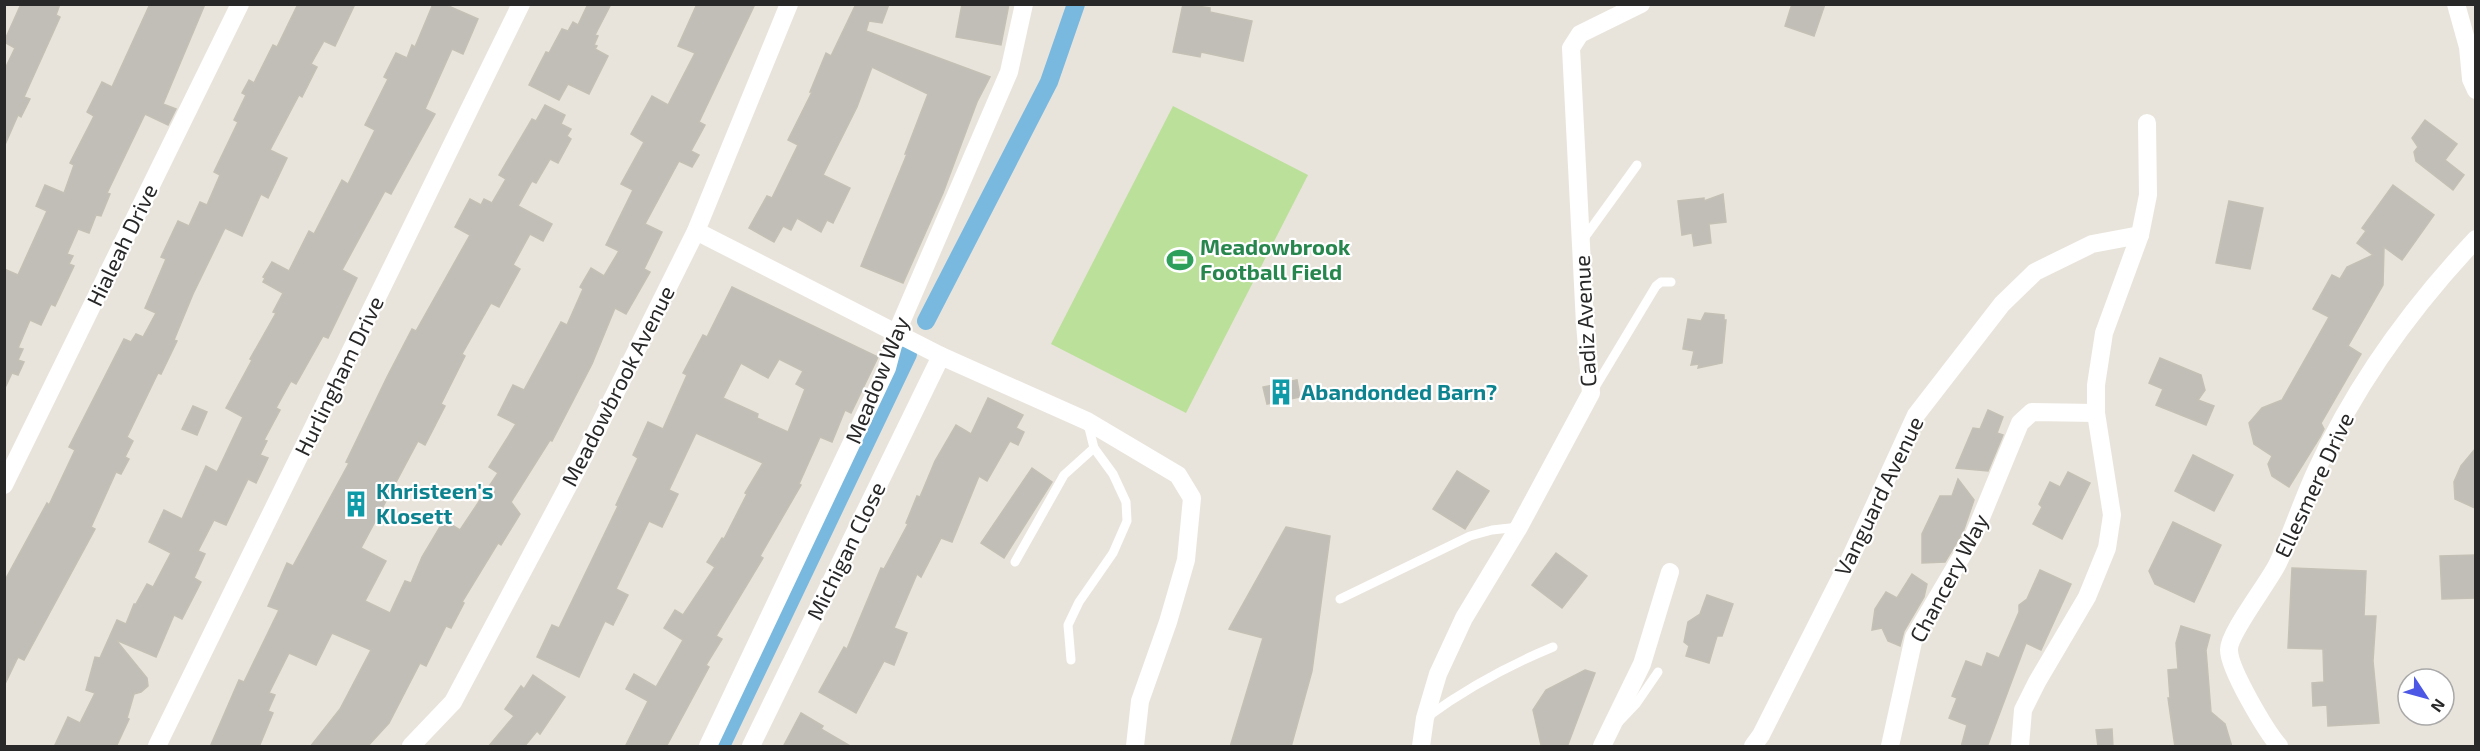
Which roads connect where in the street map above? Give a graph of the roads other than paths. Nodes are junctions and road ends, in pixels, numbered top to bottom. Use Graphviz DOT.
graph roads {
  1 [pos="240,4"];
  2 [pos="521,4"];
  3 [pos="789,4"];
  4 [pos="1024,4"];
  5 [pos="1641,4"];
  6 [pos="2456,4"];
  7 [pos="2472,46"];
  8 [pos="2475,90"];
  9 [pos="2147,123"];
  10 [pos="1637,165"];
  11 [pos="696,231"];
  12 [pos="2140,235"];
  13 [pos="2475,238"];
  14 [pos="1581,242"];
  15 [pos="1671,282"];
  16 [pos="896,334"];
  17 [pos="941,356"];
  18 [pos="1591,393"];
  19 [pos="2096,413"];
  20 [pos="1087,421"];
  21 [pos="1094,448"];
  22 [pos="4,485"];
  23 [pos="1519,527"];
  24 [pos="1015,562"];
  25 [pos="1670,572"];
  26 [pos="1340,599"];
  27 [pos="1553,647"];
  28 [pos="1071,660"];
  29 [pos="1658,672"];
  30 [pos="1425,718"];
  31 [pos="1606,738"];
  32 [pos="157,747"];
  33 [pos="411,747"];
  34 [pos="708,747"];
  35 [pos="751,747"];
  36 [pos="1135,747"];
  37 [pos="1421,747"];
  38 [pos="1753,747"];
  39 [pos="1890,747"];
  40 [pos="2020,747"];
  41 [pos="2279,747"];
  1 -- 22 [label="street, Hialeah Drive"];
  2 -- 32 [label="street, Hurlingham Drive"];
  3 -- 11 [label="street, Meadowbrook Avenue"];
  4 -- 16 [label="street, Meadow Way"];
  5 -- 14 [label="street, Cadiz Avenue"];
  6 -- 7 [label="street"];
  7 -- 8 [label="street"];
  9 -- 12 [label="street"];
  10 -- 14 [label="lane"];
  11 -- 16 [label="street"];
  11 -- 33 [label="street, Meadowbrook Avenue"];
  12 -- 19 [label="street"];
  12 -- 38 [label="street, Vanguard Avenue"];
  13 -- 41 [label="street, Ellesmere Drive"];
  14 -- 18 [label="street, Cadiz Avenue"];
  15 -- 18 [label="lane"];
  16 -- 17 [label="street"];
  16 -- 34 [label="street, Meadow Way"];
  17 -- 20 [label="street"];
  17 -- 35 [label="street, Michigan Close"];
  18 -- 23 [label="street, Cadiz Avenue"];
  19 -- 39 [label="street, Chancery Way"];
  19 -- 40 [label="street"];
  20 -- 21 [label="lane"];
  20 -- 36 [label="street"];
  21 -- 24 [label="lane"];
  21 -- 28 [label="lane"];
  23 -- 26 [label="lane"];
  23 -- 30 [label="street, Cadiz Avenue"];
  25 -- 31 [label="street"];
  27 -- 30 [label="lane"];
  29 -- 31 [label="lane"];
  30 -- 37 [label="street, Cadiz Avenue"];
}
